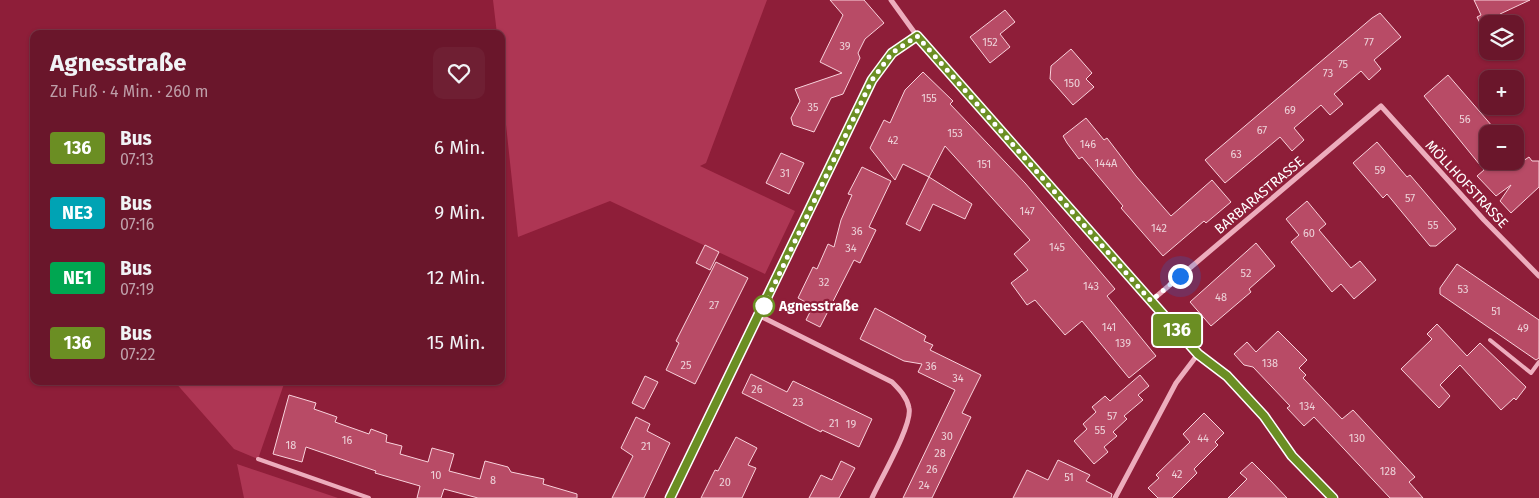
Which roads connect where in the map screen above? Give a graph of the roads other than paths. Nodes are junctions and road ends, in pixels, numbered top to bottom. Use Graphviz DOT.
graph roads {
  1 [pos="891,0"];
  2 [pos="917,36"];
  3 [pos="1381,106"];
  4 [pos="1539,276"];
  5 [pos="1151,301"];
  6 [pos="760,316"];
  7 [pos="1490,340"];
  8 [pos="1198,354"];
  9 [pos="1539,362"];
  10 [pos="258,459"];
  11 [pos="369,498"];
  12 [pos="670,498"];
  13 [pos="872,498"];
  14 [pos="1115,498"];
  15 [pos="1333,498"];
  1 -- 2 [label="street"];
  2 -- 5 [label="street"];
  2 -- 6 [label="street"];
  3 -- 4 [label="street, MÖLLHOFSTRASSE"];
  3 -- 5 [label="street, BARBARASTRASSE"];
  5 -- 8 [label="street"];
  6 -- 12 [label="street"];
  6 -- 13 [label="street"];
  7 -- 9 [label="lane"];
  8 -- 14 [label="street"];
  8 -- 15 [label="street"];
  10 -- 11 [label="lane"];
}
